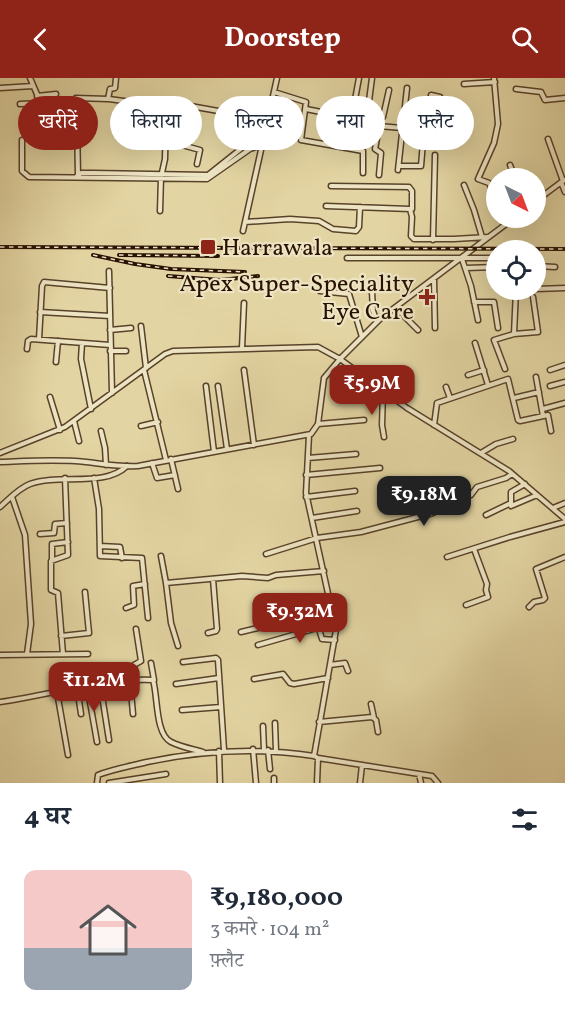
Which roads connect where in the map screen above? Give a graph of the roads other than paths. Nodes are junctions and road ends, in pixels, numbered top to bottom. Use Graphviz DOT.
graph roads {
  1 [pos="30,78"];
  2 [pos="116,78"];
  3 [pos="277,78"];
  4 [pos="359,78"];
  5 [pos="372,78"];
  6 [pos="494,80"];
  7 [pos="464,84"];
  8 [pos="33,86"];
  9 [pos="0,88"];
  10 [pos="407,88"];
  11 [pos="516,89"];
  12 [pos="389,90"];
  13 [pos="274,92"];
  14 [pos="56,94"];
  15 [pos="431,95"];
  16 [pos="37,96"];
  17 [pos="273,96"];
  18 [pos="356,96"];
  19 [pos="370,96"];
  20 [pos="406,96"];
  21 [pos="436,96"];
  22 [pos="98,99"];
  23 [pos="108,99"];
  24 [pos="565,99"];
  25 [pos="306,109"];
  26 [pos="214,110"];
  27 [pos="316,111"];
  28 [pos="385,112"];
  29 [pos="548,139"];
  30 [pos="316,143"];
  31 [pos="22,150"];
  32 [pos="77,150"];
  33 [pos="165,150"];
  34 [pos="240,150"];
  35 [pos="261,150"];
  36 [pos="355,150"];
  37 [pos="376,150"];
  38 [pos="400,150"];
  39 [pos="423,150"];
  40 [pos="435,154"];
  41 [pos="197,164"];
  42 [pos="510,165"];
  43 [pos="511,168"];
  44 [pos="363,173"];
  45 [pos="162,175"];
  46 [pos="380,175"];
  47 [pos="77,176"];
  48 [pos="563,181"];
  49 [pos="486,182"];
  50 [pos="464,185"];
  51 [pos="332,186"];
  52 [pos="565,192"];
  53 [pos="546,194"];
  54 [pos="326,206"];
  55 [pos="360,207"];
  56 [pos="412,210"];
  57 [pos="160,211"];
  58 [pos="245,222"];
  59 [pos="498,228"];
  60 [pos="243,231"];
  61 [pos="488,236"];
  62 [pos="482,237"];
  63 [pos="433,240"];
  64 [pos="347,258"];
  65 [pos="486,258"];
  66 [pos="460,259"];
  67 [pos="486,267"];
  68 [pos="546,267"];
  69 [pos="555,267"];
  70 [pos="466,268"];
  71 [pos="110,271"];
  72 [pos="434,279"];
  73 [pos="110,288"];
  74 [pos="565,288"];
  75 [pos="546,289"];
  76 [pos="321,291"];
  77 [pos="372,292"];
  78 [pos="516,300"];
  79 [pos="533,300"];
  80 [pos="474,302"];
  81 [pos="244,303"];
  82 [pos="396,308"];
  83 [pos="40,312"];
  84 [pos="110,316"];
  85 [pos="478,320"];
  86 [pos="377,322"];
  87 [pos="141,326"];
  88 [pos="131,328"];
  89 [pos="435,328"];
  90 [pos="498,328"];
  91 [pos="110,330"];
  92 [pos="418,330"];
  93 [pos="514,334"];
  94 [pos="362,337"];
  95 [pos="39,339"];
  96 [pos="58,341"];
  97 [pos="82,343"];
  98 [pos="475,343"];
  99 [pos="110,345"];
  100 [pos="242,348"];
  101 [pos="27,349"];
  102 [pos="110,351"];
  103 [pos="126,351"];
  104 [pos="340,359"];
  105 [pos="56,362"];
  106 [pos="565,365"];
  107 [pos="145,369"];
  108 [pos="505,369"];
  109 [pos="244,370"];
  110 [pos="484,370"];
  111 [pos="550,370"];
  112 [pos="468,375"];
  113 [pos="536,377"];
  114 [pos="565,382"];
  115 [pos="488,385"];
  116 [pos="206,386"];
  117 [pos="218,386"];
  118 [pos="550,386"];
  119 [pos="446,387"];
  120 [pos="383,392"];
  121 [pos="539,392"];
  122 [pos="112,394"];
  123 [pos="50,397"];
  124 [pos="450,398"];
  125 [pos="514,398"];
  126 [pos="565,403"];
  127 [pos="92,409"];
  128 [pos="543,409"];
  129 [pos="543,416"];
  130 [pos="364,420"];
  131 [pos="74,421"];
  132 [pos="158,422"];
  133 [pos="318,424"];
  134 [pos="434,425"];
  135 [pos="141,426"];
  136 [pos="60,430"];
  137 [pos="101,431"];
  138 [pos="551,431"];
  139 [pos="309,435"];
  140 [pos="384,437"];
  141 [pos="513,439"];
  142 [pos="79,441"];
  143 [pos="254,445"];
  144 [pos="227,450"];
  145 [pos="214,452"];
  146 [pos="0,453"];
  147 [pos="481,453"];
  148 [pos="356,454"];
  149 [pos="308,458"];
  150 [pos="168,460"];
  151 [pos="0,462"];
  152 [pos="152,463"];
  153 [pos="106,465"];
  154 [pos="127,466"];
  155 [pos="380,468"];
  156 [pos="512,474"];
  157 [pos="175,475"];
  158 [pos="306,475"];
  159 [pos="65,478"];
  160 [pos="94,478"];
  161 [pos="525,484"];
  162 [pos="178,489"];
  163 [pos="355,490"];
  164 [pos="537,495"];
  165 [pos="12,497"];
  166 [pos="306,497"];
  167 [pos="565,503"];
  168 [pos="511,506"];
  169 [pos="0,507"];
  170 [pos="553,508"];
  171 [pos="357,511"];
  172 [pos="486,515"];
  173 [pos="312,518"];
  174 [pos="565,519"];
  175 [pos="67,523"];
  176 [pos="40,534"];
  177 [pos="316,538"];
  178 [pos="68,542"];
  179 [pos="99,546"];
  180 [pos="474,549"];
  181 [pos="266,554"];
  182 [pos="161,556"];
  183 [pos="447,557"];
  184 [pos="565,557"];
  185 [pos="122,558"];
  186 [pos="52,559"];
  187 [pos="324,571"];
  188 [pos="213,579"];
  189 [pos="166,583"];
  190 [pos="145,584"];
  191 [pos="85,592"];
  192 [pos="466,605"];
  193 [pos="529,607"];
  194 [pos="126,608"];
  195 [pos="333,610"];
  196 [pos="148,618"];
  197 [pos="136,629"];
  198 [pos="241,632"];
  199 [pos="208,633"];
  200 [pos="61,636"];
  201 [pos="335,640"];
  202 [pos="258,645"];
  203 [pos="178,646"];
  204 [pos="27,654"];
  205 [pos="63,654"];
  206 [pos="88,654"];
  207 [pos="0,655"];
  208 [pos="183,662"];
  209 [pos="151,663"];
  210 [pos="330,665"];
  211 [pos="102,668"];
  212 [pos="348,671"];
  213 [pos="219,678"];
  214 [pos="254,678"];
  215 [pos="328,678"];
  216 [pos="132,680"];
  217 [pos="154,681"];
  218 [pos="100,683"];
  219 [pos="176,684"];
  220 [pos="87,685"];
  221 [pos="77,687"];
  222 [pos="57,692"];
  223 [pos="0,702"];
  224 [pos="371,704"];
  225 [pos="221,708"];
  226 [pos="182,710"];
  227 [pos="81,714"];
  228 [pos="133,714"];
  229 [pos="374,718"];
  230 [pos="320,722"];
  231 [pos="275,723"];
  232 [pos="263,726"];
  233 [pos="378,732"];
  234 [pos="109,740"];
  235 [pos="97,742"];
  236 [pos="225,750"];
  237 [pos="253,750"];
  238 [pos="266,750"];
  239 [pos="219,751"];
  240 [pos="276,751"];
  241 [pos="203,752"];
  242 [pos="68,755"];
  243 [pos="316,757"];
  244 [pos="362,765"];
  245 [pos="270,769"];
  246 [pos="166,774"];
  247 [pos="419,774"];
  248 [pos="97,783"];
  249 [pos="109,783"];
  250 [pos="220,783"];
  251 [pos="256,783"];
  252 [pos="317,783"];
  253 [pos="360,783"];
  254 [pos="421,783"];
  255 [pos="438,783"];
  1 -- 8 [label="street"];
  2 -- 23 [label="street"];
  3 -- 13 [label="street"];
  4 -- 18 [label="street"];
  5 -- 19 [label="street"];
  6 -- 7 [label="street"];
  6 -- 49 [label="street"];
  8 -- 9 [label="street"];
  8 -- 16 [label="street"];
  10 -- 20 [label="street"];
  11 -- 24 [label="street"];
  12 -- 28 [label="street"];
  13 -- 17 [label="street"];
  13 -- 25 [label="street"];
  14 -- 16 [label="street"];
  15 -- 21 [label="street"];
  22 -- 23 [label="street"];
  25 -- 27 [label="street"];
  25 -- 30 [label="street"];
  26 -- 41 [label="street"];
  29 -- 48 [label="street"];
  31 -- 47 [label="street"];
  32 -- 47 [label="street"];
  33 -- 45 [label="street"];
  34 -- 45 [label="street"];
  35 -- 58 [label="street"];
  36 -- 44 [label="street"];
  37 -- 46 [label="street"];
  38 -- 39 [label="street"];
  40 -- 63 [label="street"];
  42 -- 43 [label="street"];
  45 -- 47 [label="street"];
  45 -- 57 [label="street"];
  48 -- 52 [label="street"];
  48 -- 53 [label="street"];
  50 -- 62 [label="street"];
  51 -- 56 [label="street"];
  54 -- 55 [label="street"];
  55 -- 56 [label="street"];
  55 -- 58 [label="street"];
  56 -- 63 [label="street"];
  58 -- 60 [label="street"];
  59 -- 61 [label="street"];
  61 -- 62 [label="street"];
  61 -- 66 [label="street"];
  62 -- 63 [label="street"];
  64 -- 66 [label="street"];
  65 -- 66 [label="street"];
  66 -- 70 [label="street"];
  66 -- 72 [label="street"];
  67 -- 70 [label="street"];
  68 -- 69 [label="street"];
  70 -- 80 [label="street"];
  71 -- 73 [label="street"];
  72 -- 82 [label="street"];
  72 -- 89 [label="street"];
  73 -- 83 [label="street"];
  73 -- 84 [label="street"];
  74 -- 75 [label="street"];
  76 -- 94 [label="street"];
  77 -- 86 [label="street"];
  78 -- 93 [label="street"];
  79 -- 93 [label="street"];
  80 -- 85 [label="street"];
  80 -- 90 [label="street"];
  81 -- 100 [label="street"];
  82 -- 86 [label="street"];
  82 -- 92 [label="street"];
  83 -- 84 [label="street"];
  83 -- 95 [label="street"];
  84 -- 91 [label="street"];
  86 -- 94 [label="street"];
  87 -- 107 [label="street"];
  88 -- 91 [label="street"];
  91 -- 99 [label="street"];
  93 -- 108 [label="street"];
  94 -- 104 [label="street"];
  95 -- 96 [label="street"];
  95 -- 101 [label="street"];
  96 -- 97 [label="street"];
  96 -- 105 [label="street"];
  97 -- 99 [label="street"];
  97 -- 127 [label="street"];
  98 -- 110 [label="street"];
  99 -- 102 [label="street"];
  100 -- 104 [label="street"];
  100 -- 107 [label="street"];
  102 -- 103 [label="street"];
  102 -- 122 [label="street"];
  104 -- 120 [label="street"];
  104 -- 133 [label="street"];
  106 -- 111 [label="street"];
  107 -- 122 [label="street"];
  107 -- 132 [label="street"];
  109 -- 143 [label="street"];
  110 -- 112 [label="street"];
  110 -- 115 [label="street"];
  113 -- 121 [label="street"];
  114 -- 118 [label="street"];
  115 -- 124 [label="street"];
  115 -- 125 [label="street"];
  116 -- 145 [label="street"];
  117 -- 144 [label="street"];
  119 -- 124 [label="street"];
  120 -- 134 [label="street"];
  120 -- 140 [label="street"];
  121 -- 125 [label="street"];
  121 -- 128 [label="street"];
  122 -- 127 [label="street"];
  123 -- 136 [label="street"];
  124 -- 134 [label="street"];
  125 -- 129 [label="street"];
  126 -- 128 [label="street"];
  127 -- 131 [label="street"];
  128 -- 129 [label="street"];
  129 -- 138 [label="street"];
  130 -- 133 [label="street"];
  131 -- 136 [label="street"];
  131 -- 142 [label="street"];
  132 -- 135 [label="street"];
  132 -- 150 [label="street"];
  133 -- 139 [label="street"];
  134 -- 147 [label="street"];
  136 -- 146 [label="street"];
  137 -- 153 [label="street"];
  139 -- 143 [label="street"];
  139 -- 149 [label="street"];
  141 -- 147 [label="street"];
  143 -- 144 [label="street"];
  144 -- 145 [label="street"];
  145 -- 150 [label="street"];
  147 -- 156 [label="street"];
  148 -- 149 [label="street"];
  149 -- 158 [label="street"];
  150 -- 152 [label="street"];
  150 -- 157 [label="street"];
  151 -- 153 [label="street"];
  152 -- 154 [label="street"];
  152 -- 157 [label="street"];
  153 -- 154 [label="street"];
  154 -- 160 [label="street"];
  155 -- 158 [label="street"];
  156 -- 161 [label="street"];
  156 -- 177 [label="street"];
  157 -- 162 [label="street"];
  158 -- 166 [label="street"];
  159 -- 160 [label="street"];
  159 -- 165 [label="street"];
  159 -- 175 [label="street"];
  160 -- 179 [label="street"];
  161 -- 164 [label="street"];
  161 -- 172 [label="street"];
  163 -- 166 [label="street"];
  164 -- 168 [label="street"];
  164 -- 170 [label="street"];
  165 -- 169 [label="street"];
  165 -- 204 [label="street"];
  166 -- 173 [label="street"];
  167 -- 170 [label="street"];
  170 -- 174 [label="street"];
  171 -- 173 [label="street"];
  173 -- 177 [label="street"];
  174 -- 180 [label="street"];
  175 -- 176 [label="street"];
  175 -- 178 [label="street"];
  177 -- 181 [label="street"];
  177 -- 187 [label="street"];
  178 -- 186 [label="street"];
  178 -- 186 [label="street"];
  179 -- 185 [label="street"];
  179 -- 185 [label="street"];
  180 -- 183 [label="street"];
  180 -- 192 [label="street"];
  182 -- 189 [label="street"];
  184 -- 193 [label="street"];
  185 -- 190 [label="street"];
  186 -- 200 [label="street"];
  187 -- 188 [label="street"];
  187 -- 195 [label="street"];
  188 -- 189 [label="street"];
  188 -- 199 [label="street"];
  189 -- 203 [label="street"];
  190 -- 194 [label="street"];
  190 -- 196 [label="street"];
  191 -- 200 [label="street"];
  195 -- 198 [label="street"];
  195 -- 201 [label="street"];
  197 -- 216 [label="street"];
  200 -- 205 [label="street"];
  201 -- 202 [label="street"];
  201 -- 210 [label="street"];
  204 -- 205 [label="street"];
  204 -- 207 [label="street"];
  205 -- 206 [label="street"];
  208 -- 213 [label="street"];
  209 -- 217 [label="street"];
  210 -- 212 [label="street"];
  210 -- 215 [label="street"];
  211 -- 216 [label="street"];
  213 -- 219 [label="street"];
  213 -- 225 [label="street"];
  214 -- 215 [label="street"];
  215 -- 230 [label="street"];
  216 -- 217 [label="street"];
  216 -- 218 [label="street"];
  216 -- 228 [label="street"];
  217 -- 241 [label="street"];
  218 -- 220 [label="street"];
  218 -- 234 [label="street"];
  220 -- 221 [label="street"];
  220 -- 235 [label="street"];
  221 -- 222 [label="street"];
  221 -- 227 [label="street"];
  222 -- 223 [label="street"];
  222 -- 242 [label="street"];
  224 -- 229 [label="street"];
  225 -- 226 [label="street"];
  225 -- 236 [label="street"];
  229 -- 230 [label="street"];
  229 -- 233 [label="street"];
  230 -- 243 [label="street"];
  231 -- 240 [label="street"];
  232 -- 238 [label="street"];
  236 -- 237 [label="street"];
  236 -- 239 [label="street"];
  237 -- 238 [label="street"];
  237 -- 251 [label="street"];
  238 -- 240 [label="street"];
  238 -- 245 [label="street"];
  239 -- 241 [label="street"];
  239 -- 250 [label="street"];
  240 -- 243 [label="street"];
  241 -- 248 [label="street"];
  243 -- 244 [label="street"];
  243 -- 252 [label="street"];
  244 -- 247 [label="street"];
  244 -- 253 [label="street"];
  246 -- 249 [label="street"];
  247 -- 254 [label="street"];
  247 -- 255 [label="street"];
}
